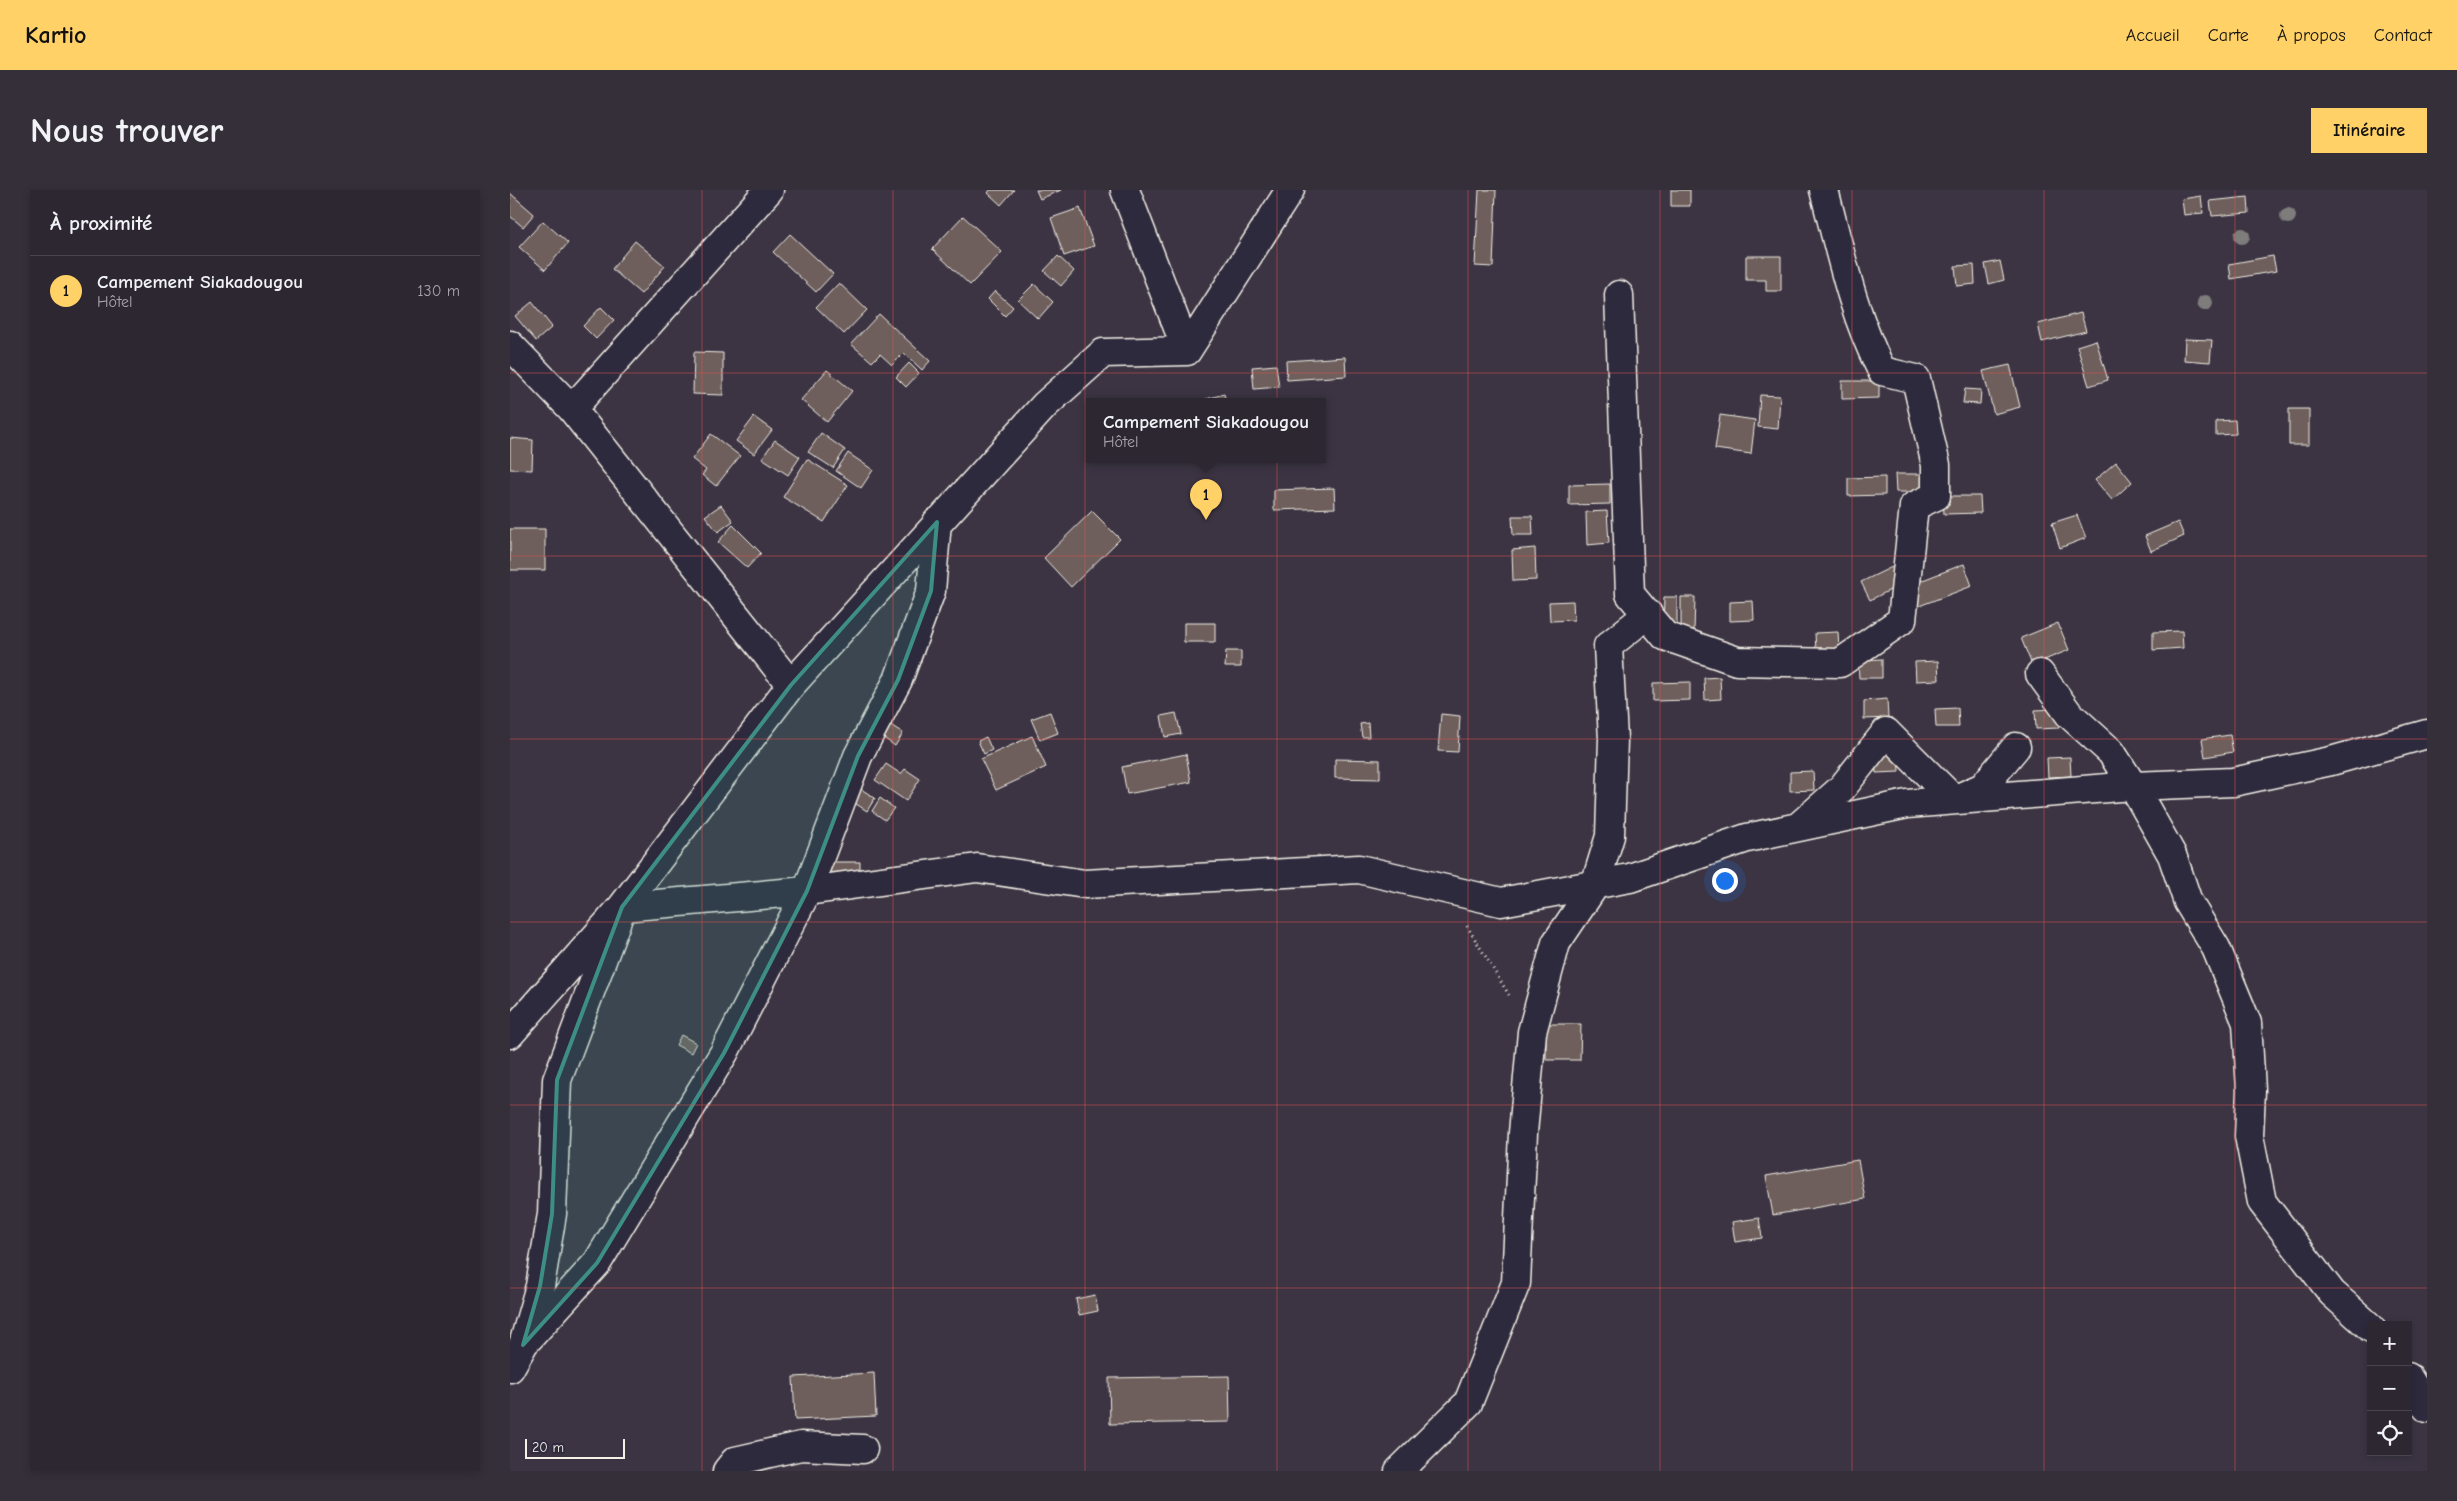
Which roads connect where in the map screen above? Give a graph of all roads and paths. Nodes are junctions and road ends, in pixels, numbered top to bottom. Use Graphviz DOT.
graph roads {
  1 [pos="769,190"];
  2 [pos="1125,190"];
  3 [pos="1290,190"];
  4 [pos="1824,190"];
  5 [pos="1619,295"];
  6 [pos="510,345"];
  7 [pos="1188,351"];
  8 [pos="572,408"];
  9 [pos="937,522"];
  10 [pos="1648,614"];
  11 [pos="2040,674"];
  12 [pos="791,684"];
  13 [pos="2427,734"];
  14 [pos="2016,747"];
  15 [pos="2133,786"];
  16 [pos="1954,800"];
  17 [pos="1798,827"];
  18 [pos="1594,885"];
  19 [pos="1434,887"];
  20 [pos="807,890"];
  21 [pos="622,907"];
  22 [pos="1532,1032"];
  23 [pos="510,1034"];
  24 [pos="2367,1324"];
  25 [pos="523,1345"];
  26 [pos="510,1368"];
  27 [pos="2412,1384"];
  28 [pos="2427,1408"];
  29 [pos="863,1449"];
  30 [pos="727,1471"];
  31 [pos="1399,1471"];
  1 -- 8 [label="street"];
  2 -- 7 [label="street"];
  3 -- 7 [label="street"];
  4 -- 10 [label="street"];
  5 -- 10 [label="street"];
  6 -- 8 [label="street"];
  7 -- 9 [label="street"];
  8 -- 12 [label="street"];
  9 -- 12 [label="street"];
  9 -- 20 [label="street"];
  10 -- 18 [label="street"];
  11 -- 15 [label="street"];
  12 -- 21 [label="street"];
  13 -- 15 [label="street"];
  14 -- 16 [label="street"];
  15 -- 16 [label="street"];
  15 -- 24 [label="street"];
  16 -- 17 [label="street"];
  16 -- 17 [label="street"];
  17 -- 18 [label="street"];
  18 -- 19 [label="street"];
  18 -- 22 [label="street"];
  19 -- 20 [label="street"];
  19 -- 22 [label="path"];
  20 -- 21 [label="street"];
  20 -- 25 [label="street"];
  21 -- 23 [label="street"];
  21 -- 25 [label="street"];
  22 -- 31 [label="street"];
  25 -- 26 [label="street"];
  27 -- 28 [label="street"];
  29 -- 30 [label="street"];
}
